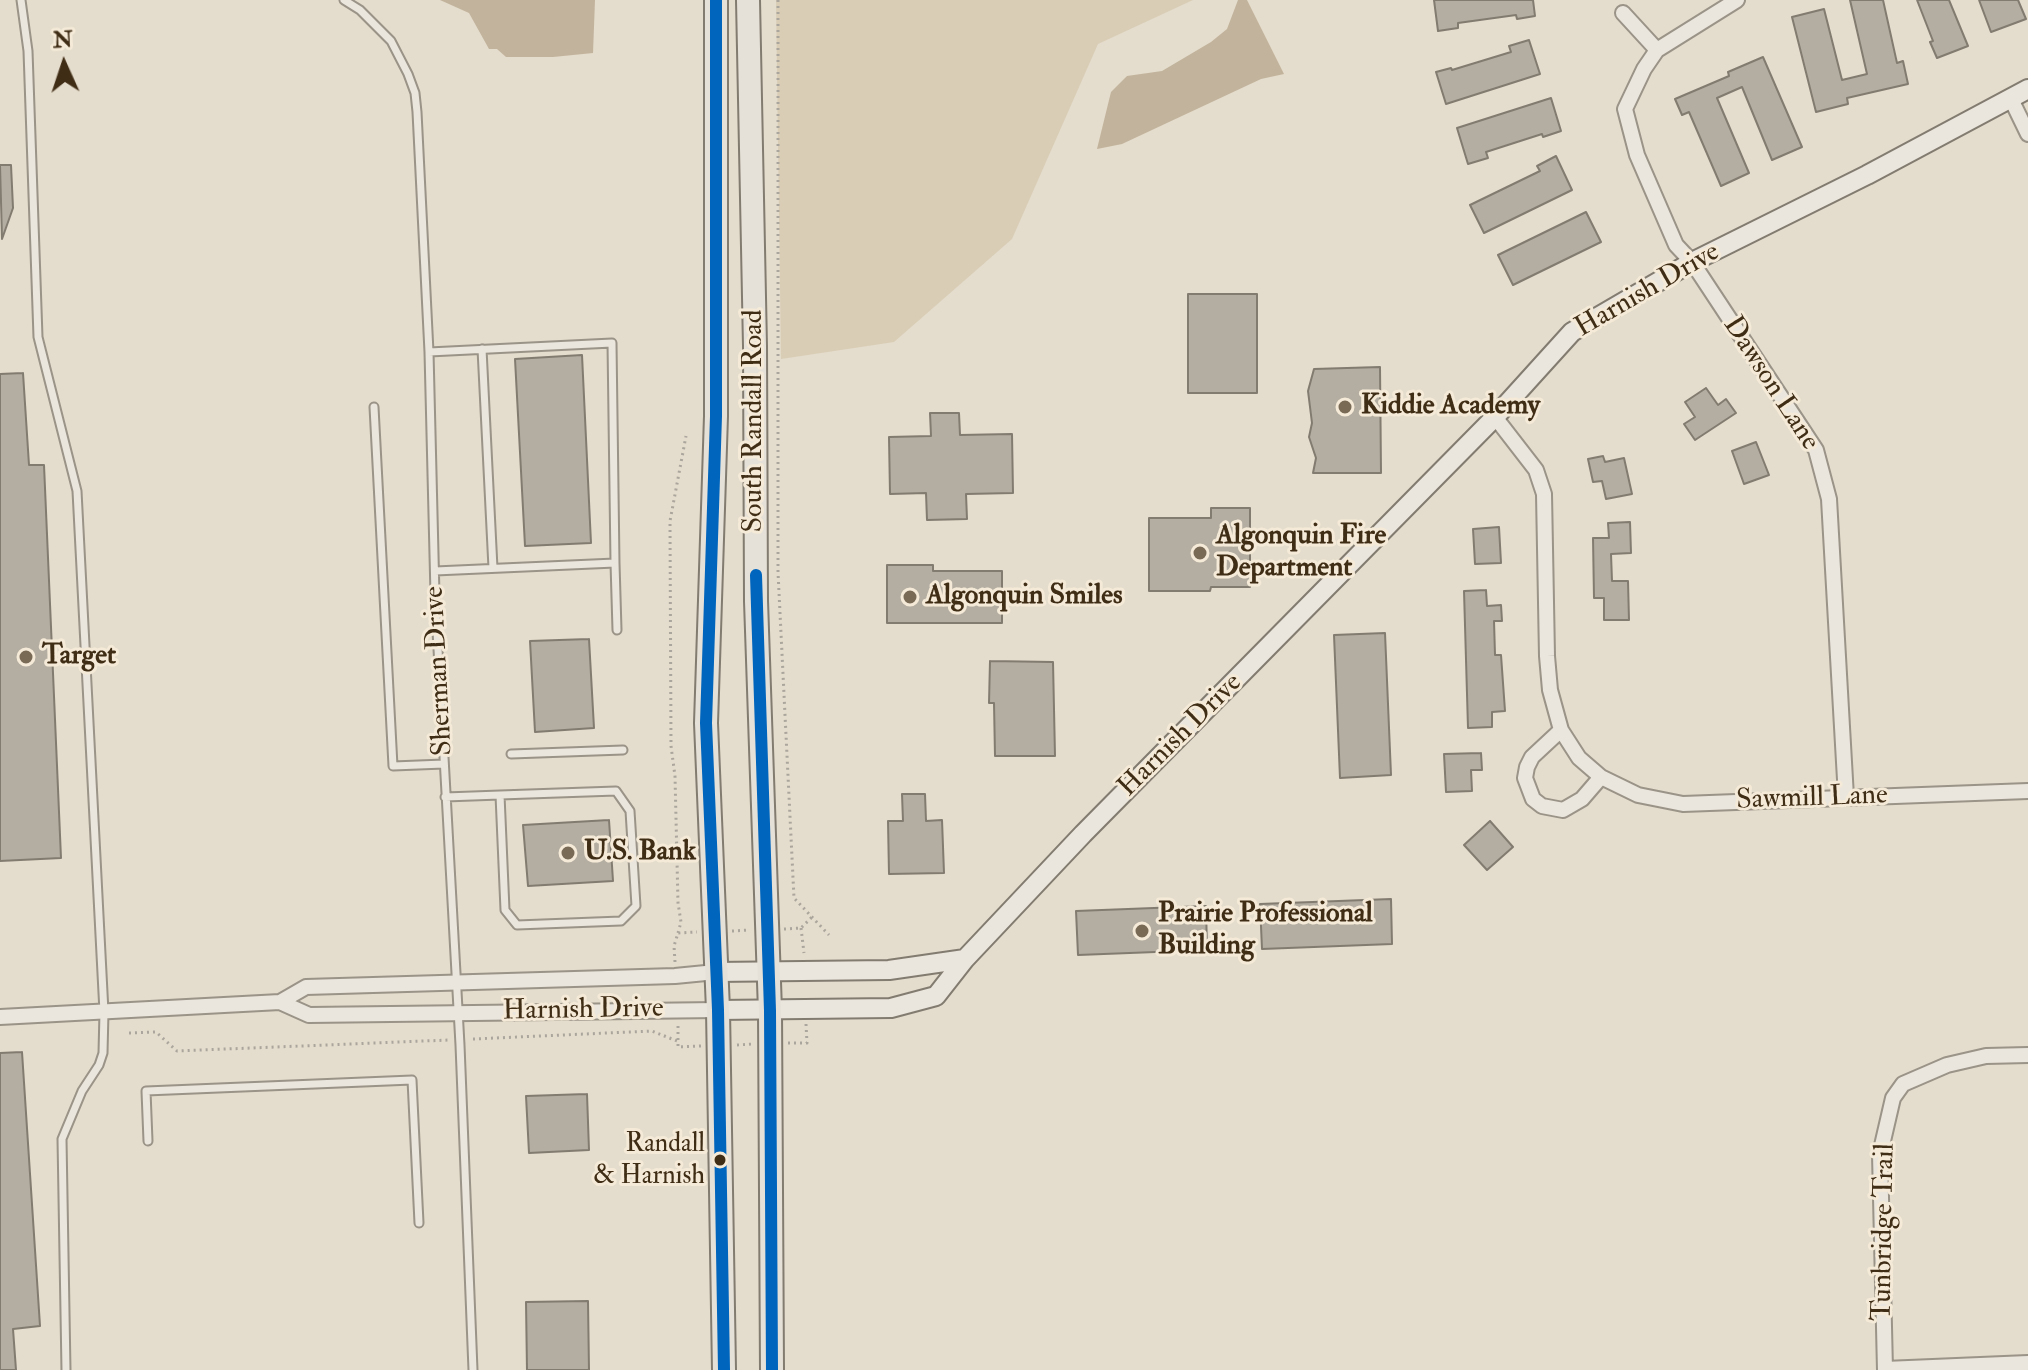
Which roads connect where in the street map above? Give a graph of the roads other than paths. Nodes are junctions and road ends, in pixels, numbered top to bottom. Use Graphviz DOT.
graph roads {
  1 [pos="21,0"];
  2 [pos="344,0"];
  3 [pos="716,0"];
  4 [pos="748,0"];
  5 [pos="1737,0"];
  6 [pos="1623,13"];
  7 [pos="1657,50"];
  8 [pos="2028,89"];
  9 [pos="2011,99"];
  10 [pos="2028,134"];
  11 [pos="1692,262"];
  12 [pos="482,349"];
  13 [pos="429,352"];
  14 [pos="374,407"];
  15 [pos="1495,417"];
  16 [pos="615,563"];
  17 [pos="493,568"];
  18 [pos="435,571"];
  19 [pos="617,630"];
  20 [pos="1561,730"];
  21 [pos="623,750"];
  22 [pos="511,754"];
  23 [pos="444,764"];
  24 [pos="1601,777"];
  25 [pos="2028,791"];
  26 [pos="500,795"];
  27 [pos="445,797"];
  28 [pos="1846,797"];
  29 [pos="965,959"];
  30 [pos="769,971"];
  31 [pos="716,972"];
  32 [pos="456,982"];
  33 [pos="280,1002"];
  34 [pos="718,1010"];
  35 [pos="770,1011"];
  36 [pos="104,1012"];
  37 [pos="459,1013"];
  38 [pos="0,1017"];
  39 [pos="2028,1055"];
  40 [pos="148,1141"];
  41 [pos="419,1223"];
  42 [pos="2028,1363"];
  43 [pos="1885,1369"];
  44 [pos="66,1370"];
  45 [pos="473,1370"];
  46 [pos="724,1370"];
  47 [pos="772,1370"];
  1 -- 36 [label="lane"];
  2 -- 13 [label="lane, Sherman Drive"];
  3 -- 31 [label="main road, South Randall Road"];
  4 -- 30 [label="main road, South Randall Road"];
  5 -- 7 [label="street, Dawson Lane"];
  6 -- 7 [label="street"];
  7 -- 11 [label="street, Dawson Lane"];
  8 -- 9 [label="street, Harnish Drive"];
  9 -- 10 [label="street"];
  9 -- 11 [label="street, Harnish Drive"];
  11 -- 15 [label="street, Harnish Drive"];
  11 -- 28 [label="street, Dawson Lane"];
  12 -- 13 [label="lane"];
  12 -- 16 [label="lane"];
  12 -- 17 [label="lane"];
  13 -- 18 [label="lane, Sherman Drive"];
  14 -- 23 [label="lane"];
  15 -- 20 [label="street, Sawmill Lane"];
  15 -- 29 [label="street, Harnish Drive"];
  16 -- 17 [label="lane"];
  16 -- 19 [label="lane"];
  17 -- 18 [label="lane"];
  18 -- 23 [label="lane, Sherman Drive"];
  20 -- 24 [label="street, Sawmill Lane"];
  20 -- 24 [label="street"];
  21 -- 22 [label="lane"];
  23 -- 27 [label="lane, Sherman Drive"];
  24 -- 28 [label="street, Sawmill Lane"];
  25 -- 28 [label="street, Sawmill Lane"];
  26 -- 26 [label="lane"];
  26 -- 27 [label="lane"];
  27 -- 32 [label="lane, Sherman Drive"];
  29 -- 30 [label="street, Harnish Drive"];
  29 -- 35 [label="street, Harnish Drive"];
  30 -- 31 [label="street, Harnish Drive"];
  30 -- 35 [label="main road, South Randall Road"];
  31 -- 32 [label="street, Harnish Drive"];
  31 -- 34 [label="main road, South Randall Road"];
  32 -- 33 [label="street, Harnish Drive"];
  32 -- 37 [label="lane, Sherman Drive"];
  33 -- 36 [label="street, Harnish Drive"];
  33 -- 37 [label="street, Harnish Drive"];
  34 -- 35 [label="street, Harnish Drive"];
  34 -- 37 [label="street, Harnish Drive"];
  34 -- 46 [label="main road, South Randall Road"];
  35 -- 47 [label="main road, South Randall Road"];
  36 -- 38 [label="street, Harnish Drive"];
  36 -- 44 [label="lane"];
  37 -- 45 [label="lane, Sherman Drive"];
  39 -- 43 [label="street, Tunbridge Trail"];
  40 -- 41 [label="lane"];
  42 -- 43 [label="street"];
}
